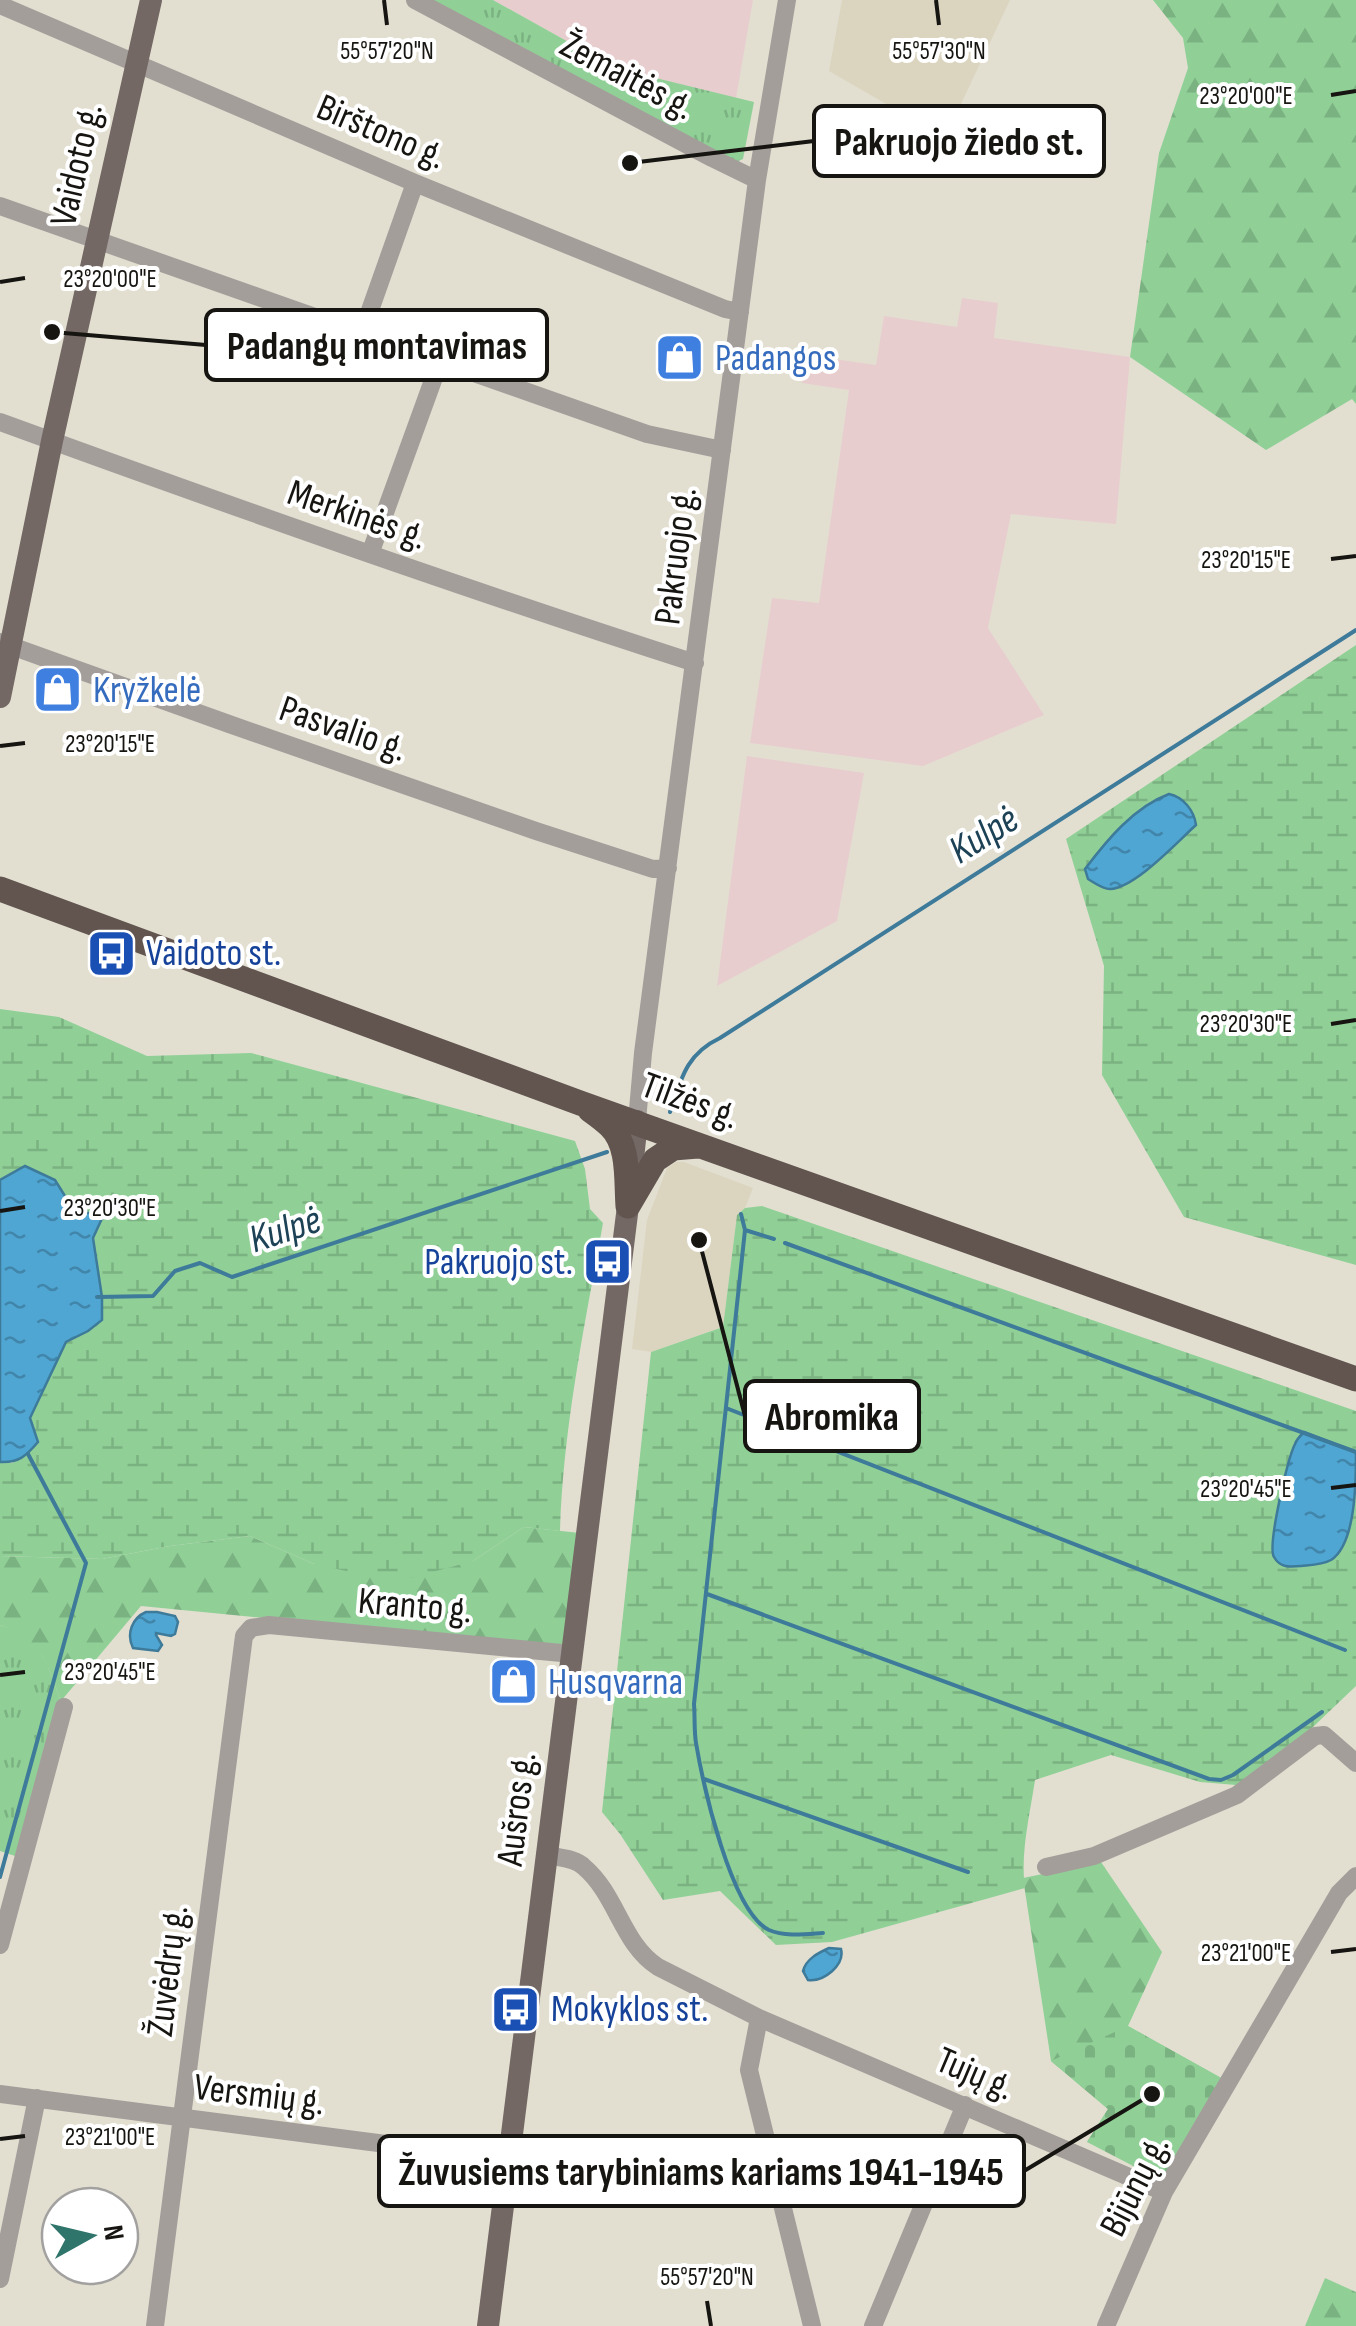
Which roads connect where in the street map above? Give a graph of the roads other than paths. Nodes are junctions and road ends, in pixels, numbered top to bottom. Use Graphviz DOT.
graph roads {
  1 [pos="151,0"];
  2 [pos="415,0"];
  3 [pos="787,0"];
  4 [pos="0,5"];
  5 [pos="136,63"];
  6 [pos="757,180"];
  7 [pos="415,182"];
  8 [pos="0,206"];
  9 [pos="96,240"];
  10 [pos="740,312"];
  11 [pos="362,334"];
  12 [pos="440,361"];
  13 [pos="0,422"];
  14 [pos="52,441"];
  15 [pos="722,450"];
  16 [pos="370,554"];
  17 [pos="6,644"];
  18 [pos="695,664"];
  19 [pos="0,697"];
  20 [pos="668,868"];
  21 [pos="0,890"];
  22 [pos="580,1102"];
  23 [pos="637,1121"];
  24 [pos="703,1146"];
  25 [pos="628,1206"];
  26 [pos="1356,1379"];
  27 [pos="251,1628"];
  28 [pos="572,1654"];
  29 [pos="64,1707"];
  30 [pos="1356,1764"];
  31 [pos="547,1856"];
  32 [pos="1046,1867"];
  33 [pos="1356,1876"];
  34 [pos="1348,1895"];
  35 [pos="0,1946"];
  36 [pos="759,2018"];
  37 [pos="0,2094"];
  38 [pos="37,2098"];
  39 [pos="964,2105"];
  40 [pos="182,2118"];
  41 [pos="509,2160"];
  42 [pos="1164,2192"];
  43 [pos="0,2279"];
  44 [pos="155,2326"];
  45 [pos="488,2326"];
  46 [pos="812,2326"];
  47 [pos="872,2326"];
  48 [pos="1106,2326"];
  1 -- 5 [label="main road, Vaidoto g."];
  2 -- 6 [label="street, Žemaitės g."];
  3 -- 6 [label="street, Pakruojo g."];
  4 -- 5 [label="street, Birštono g."];
  5 -- 7 [label="street, Birštono g."];
  5 -- 9 [label="main road, Vaidoto g."];
  6 -- 10 [label="street, Pakruojo g."];
  7 -- 10 [label="street, Birštono g."];
  7 -- 11 [label="street"];
  8 -- 9 [label="street"];
  9 -- 11 [label="street"];
  9 -- 14 [label="main road, Vaidoto g."];
  10 -- 15 [label="street, Pakruojo g."];
  11 -- 12 [label="street"];
  12 -- 15 [label="street"];
  12 -- 16 [label="street"];
  13 -- 14 [label="street, Merkinės g."];
  14 -- 16 [label="street, Merkinės g."];
  14 -- 17 [label="main road, Vaidoto g."];
  15 -- 18 [label="street, Pakruojo g."];
  16 -- 18 [label="street, Merkinės g."];
  17 -- 19 [label="main road, Vaidoto g."];
  17 -- 20 [label="street, Pasvalio g."];
  18 -- 20 [label="street, Pakruojo g."];
  20 -- 23 [label="street, Pakruojo g."];
  21 -- 22 [label="highway, Tilžės g."];
  22 -- 23 [label="highway, Tilžės g."];
  22 -- 25 [label="highway"];
  23 -- 24 [label="highway, Tilžės g."];
  23 -- 25 [label="main road, Aušros g."];
  24 -- 25 [label="highway"];
  24 -- 26 [label="highway, Tilžės g."];
  25 -- 28 [label="main road, Aušros g."];
  27 -- 28 [label="street, Kranto g."];
  27 -- 40 [label="street, Žuvėdrų g."];
  28 -- 31 [label="main road, Aušros g."];
  29 -- 35 [label="street"];
  30 -- 32 [label="street"];
  31 -- 36 [label="street, Tujų g."];
  31 -- 41 [label="main road, Aušros g."];
  33 -- 34 [label="street, Bijūnų g."];
  34 -- 42 [label="street, Bijūnų g."];
  36 -- 39 [label="street, Tujų g."];
  36 -- 46 [label="street"];
  37 -- 38 [label="street, Versmių g."];
  38 -- 40 [label="street, Versmių g."];
  38 -- 43 [label="street"];
  39 -- 42 [label="street, Tujų g."];
  39 -- 47 [label="street"];
  40 -- 41 [label="street, Versmių g."];
  40 -- 44 [label="street, Žuvėdrų g."];
  41 -- 45 [label="main road, Aušros g."];
  42 -- 48 [label="street, Bijūnų g."];
}
